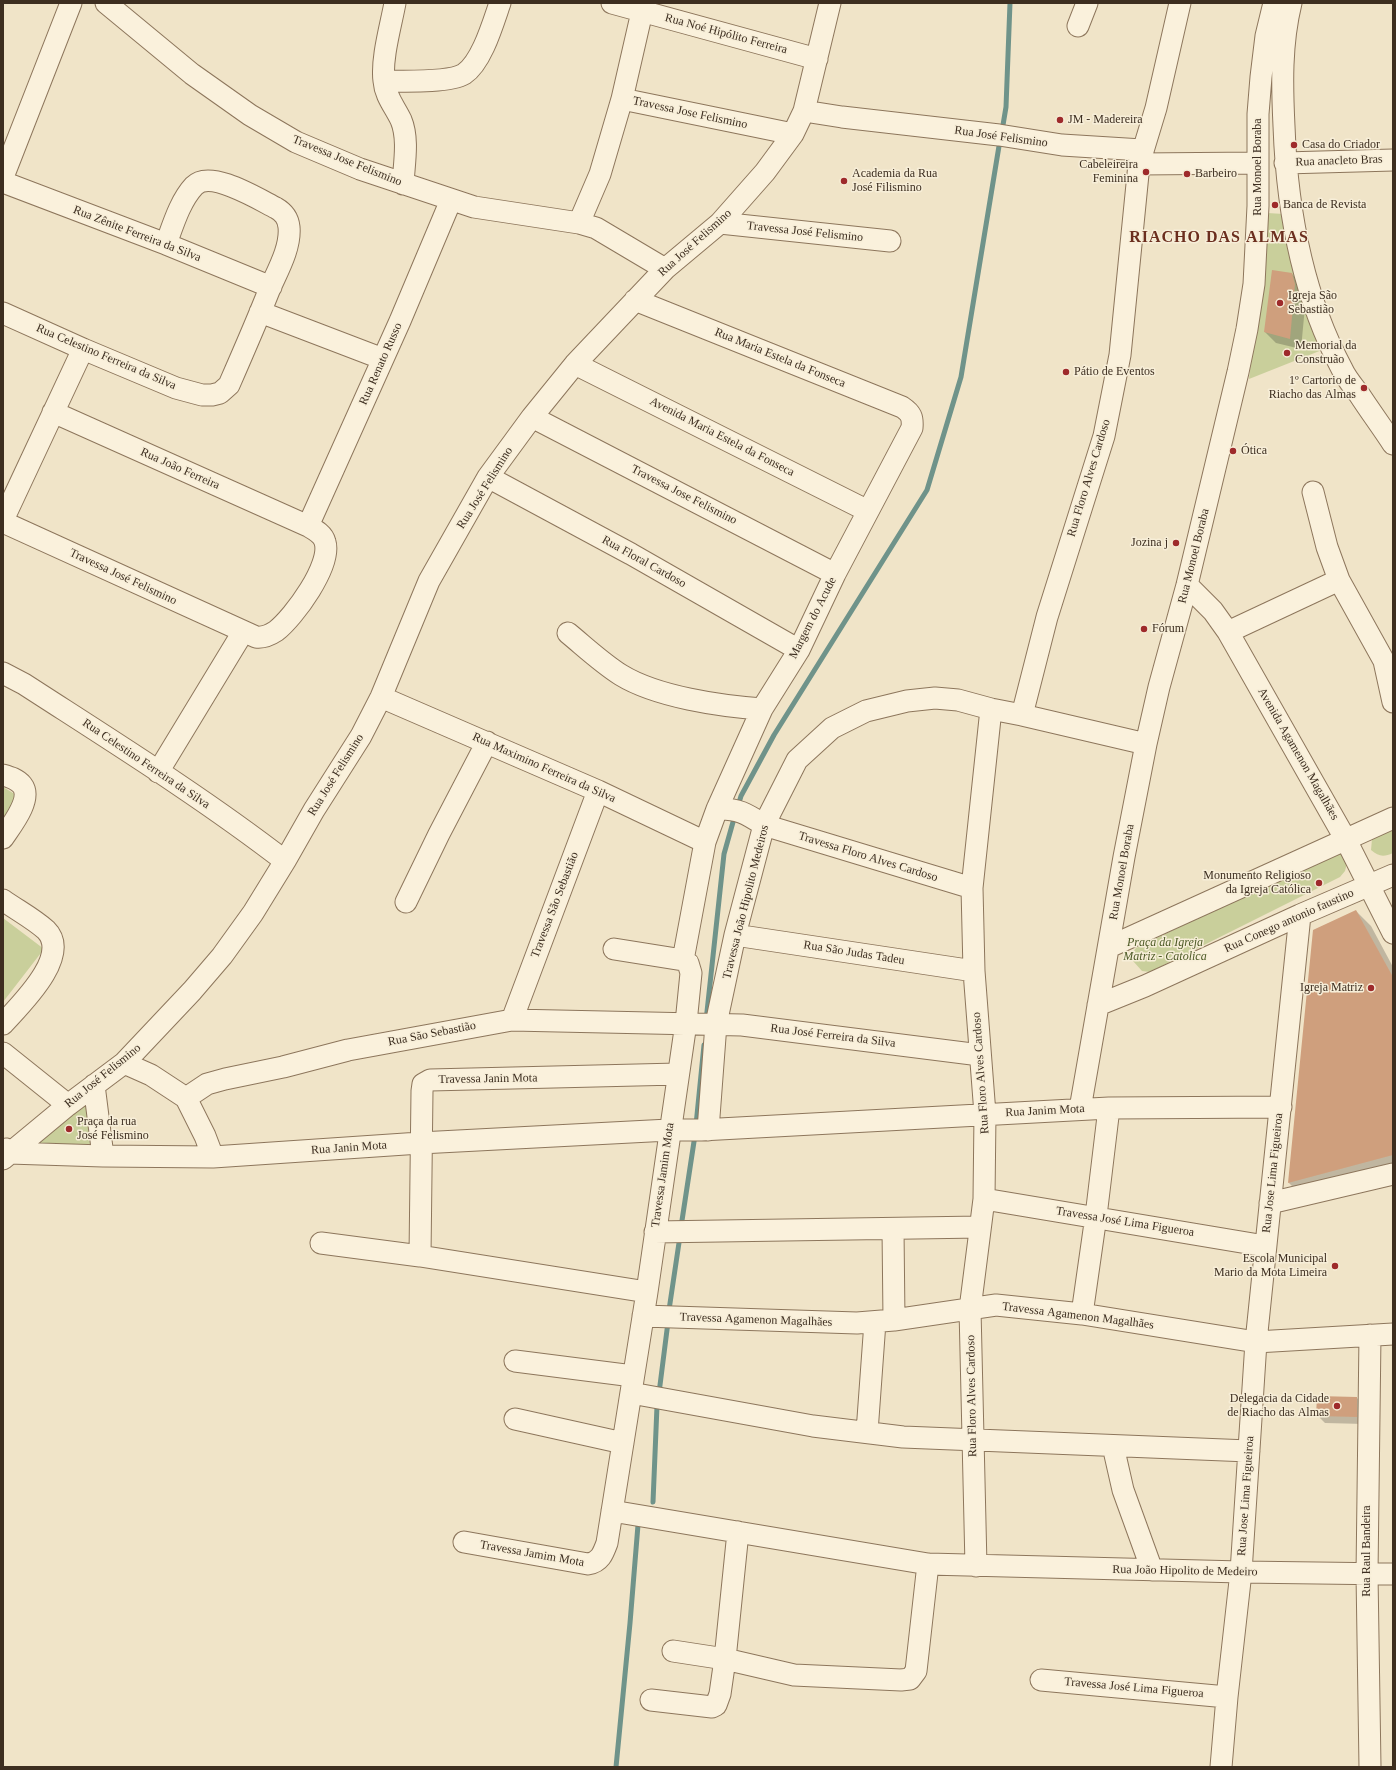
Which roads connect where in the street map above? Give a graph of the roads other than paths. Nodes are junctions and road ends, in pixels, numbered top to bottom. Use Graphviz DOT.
graph roads {
  1 [pos="71,3"];
  2 [pos="106,3"];
  3 [pos="395,3"];
  4 [pos="500,3"];
  5 [pos="612,3"];
  6 [pos="830,3"];
  7 [pos="1087,3"];
  8 [pos="1180,3"];
  9 [pos="1291,3"];
  10 [pos="643,7"];
  11 [pos="1276,18"];
  12 [pos="1078,26"];
  13 [pos="817,59"];
  14 [pos="384,81"];
  15 [pos="622,99"];
  16 [pos="804,111"];
  17 [pos="793,134"];
  18 [pos="1141,157"];
  19 [pos="1393,160"];
  20 [pos="1258,163"];
  21 [pos="1285,163"];
  22 [pos="3,177"];
  23 [pos="3,182"];
  24 [pos="403,184"];
  25 [pos="450,200"];
  26 [pos="579,223"];
  27 [pos="720,223"];
  28 [pos="890,241"];
  29 [pos="166,244"];
  30 [pos="665,269"];
  31 [pos="271,287"];
  32 [pos="635,300"];
  33 [pos="3,312"];
  34 [pos="260,312"];
  35 [pos="83,349"];
  36 [pos="383,359"];
  37 [pos="575,364"];
  38 [pos="53,412"];
  39 [pos="532,417"];
  40 [pos="912,428"];
  41 [pos="1393,444"];
  42 [pos="488,477"];
  43 [pos="1313,492"];
  44 [pos="868,511"];
  45 [pos="3,521"];
  46 [pos="308,526"];
  47 [pos="836,574"];
  48 [pos="1339,580"];
  49 [pos="1187,585"];
  50 [pos="243,632"];
  51 [pos="1228,632"];
  52 [pos="568,633"];
  53 [pos="799,650"];
  54 [pos="3,673"];
  55 [pos="381,697"];
  56 [pos="1393,702"];
  57 [pos="762,709"];
  58 [pos="991,709"];
  59 [pos="1022,715"];
  60 [pos="487,742"];
  61 [pos="1146,744"];
  62 [pos="158,772"];
  63 [pos="3,774"];
  64 [pos="598,791"];
  65 [pos="730,810"];
  66 [pos="1393,818"];
  67 [pos="764,825"];
  68 [pos="3,838"];
  69 [pos="1346,840"];
  70 [pos="704,842"];
  71 [pos="285,862"];
  72 [pos="1393,875"];
  73 [pos="1369,886"];
  74 [pos="972,888"];
  75 [pos="3,900"];
  76 [pos="406,902"];
  77 [pos="1300,915"];
  78 [pos="1393,933"];
  79 [pos="735,935"];
  80 [pos="1109,947"];
  81 [pos="614,950"];
  82 [pos="687,967"];
  83 [pos="974,971"];
  84 [pos="1098,1005"];
  85 [pos="512,1020"];
  86 [pos="686,1023"];
  87 [pos="3,1024"];
  88 [pos="716,1024"];
  89 [pos="3,1053"];
  90 [pos="980,1055"];
  91 [pos="124,1063"];
  92 [pos="678,1074"];
  93 [pos="94,1085"];
  94 [pos="186,1098"];
  95 [pos="68,1105"];
  96 [pos="1280,1107"];
  97 [pos="1109,1108"];
  98 [pos="1080,1109"];
  99 [pos="985,1114"];
  100 [pos="669,1130"];
  101 [pos="700,1130"];
  102 [pos="420,1143"];
  103 [pos="5,1152"];
  104 [pos="103,1156"];
  105 [pos="213,1157"];
  106 [pos="1393,1174"];
  107 [pos="984,1199"];
  108 [pos="1270,1203"];
  109 [pos="1096,1216"];
  110 [pos="980,1227"];
  111 [pos="893,1229"];
  112 [pos="655,1232"];
  113 [pos="321,1243"];
  114 [pos="1265,1246"];
  115 [pos="420,1256"];
  116 [pos="647,1292"];
  117 [pos="970,1309"];
  118 [pos="1082,1314"];
  119 [pos="643,1316"];
  120 [pos="885,1321"];
  121 [pos="1393,1334"];
  122 [pos="1370,1336"];
  123 [pos="1256,1342"];
  124 [pos="515,1361"];
  125 [pos="632,1385"];
  126 [pos="515,1419"];
  127 [pos="867,1432"];
  128 [pos="973,1441"];
  129 [pos="623,1443"];
  130 [pos="1113,1446"];
  131 [pos="1249,1451"];
  132 [pos="612,1510"];
  133 [pos="738,1532"];
  134 [pos="464,1542"];
  135 [pos="928,1564"];
  136 [pos="976,1566"];
  137 [pos="1152,1570"];
  138 [pos="1241,1572"];
  139 [pos="1366,1574"];
  140 [pos="1393,1574"];
  141 [pos="673,1651"];
  142 [pos="725,1659"];
  143 [pos="1041,1680"];
  144 [pos="1227,1697"];
  145 [pos="651,1700"];
  146 [pos="1221,1767"];
  147 [pos="1370,1767"];
  1 -- 22 [label="street"];
  2 -- 24 [label="street, Travessa Jose Felismino"];
  3 -- 14 [label="street"];
  4 -- 14 [label="street"];
  5 -- 10 [label="street, Rua Noé Hipólito Ferreira"];
  6 -- 13 [label="street"];
  7 -- 12 [label="street"];
  8 -- 18 [label="street, Rua Floro Alves Cardoso"];
  9 -- 11 [label="street"];
  10 -- 13 [label="street, Rua Noé Hipólito Ferreira"];
  10 -- 15 [label="street"];
  11 -- 20 [label="street, Rua Monoel Boraba"];
  11 -- 21 [label="street"];
  13 -- 16 [label="street"];
  14 -- 24 [label="street"];
  15 -- 17 [label="street, Travessa Jose Felismino"];
  15 -- 26 [label="street, Travessa Jose Felismino"];
  16 -- 17 [label="street, Rua José Felismino"];
  16 -- 18 [label="street, Rua José Felismino"];
  17 -- 27 [label="street, Rua José Felismino"];
  18 -- 20 [label="street, Rua José Felismino"];
  18 -- 59 [label="street, Rua Floro Alves Cardoso"];
  19 -- 21 [label="street, Rua anacleto Bras"];
  20 -- 49 [label="street, Rua Monoel Boraba"];
  21 -- 41 [label="street"];
  23 -- 29 [label="street, Rua Zênite Ferreira da Silva"];
  24 -- 25 [label="street, Travessa Jose Felismino"];
  25 -- 26 [label="street, Travessa Jose Felismino"];
  25 -- 36 [label="street, Rua Renato Russo"];
  26 -- 30 [label="street, Travessa Jose Felismino"];
  27 -- 28 [label="street, Travessa José Felismino"];
  27 -- 30 [label="street, Rua José Felismino"];
  29 -- 31 [label="street, Rua Zênite Ferreira da Silva"];
  29 -- 31 [label="street"];
  30 -- 32 [label="street, Rua José Felismino"];
  31 -- 34 [label="street"];
  32 -- 37 [label="street, Rua José Felismino"];
  32 -- 40 [label="street, Rua Maria Estela da Fonseca"];
  33 -- 35 [label="street, Rua Celestino Ferreira da Silva"];
  34 -- 35 [label="street, Rua Celestino Ferreira da Silva"];
  34 -- 36 [label="street"];
  35 -- 38 [label="street"];
  36 -- 46 [label="street, Rua Renato Russo"];
  37 -- 39 [label="street, Rua José Felismino"];
  37 -- 44 [label="street, Avenida Maria Estela da Fonseca"];
  38 -- 45 [label="street"];
  38 -- 46 [label="street, Rua João Ferreira"];
  39 -- 42 [label="street, Rua José Felismino"];
  39 -- 47 [label="street, Travessa Jose Felismino"];
  40 -- 44 [label="street, Margem do Acude"];
  42 -- 53 [label="street, Rua Floral Cardoso"];
  42 -- 55 [label="street, Rua José Felismino"];
  43 -- 48 [label="street"];
  44 -- 47 [label="street, Margem do Acude"];
  45 -- 50 [label="street, Travessa José Felismino"];
  46 -- 50 [label="street, Rua João Ferreira"];
  47 -- 53 [label="street, Margem do Acude"];
  48 -- 51 [label="street"];
  48 -- 56 [label="street"];
  49 -- 51 [label="street, Avenida Agamenon Magalhães"];
  49 -- 61 [label="street, Rua Monoel Boraba"];
  50 -- 62 [label="street"];
  51 -- 69 [label="street, Avenida Agamenon Magalhães"];
  52 -- 57 [label="street"];
  53 -- 57 [label="street, Margem do Acude"];
  54 -- 62 [label="street, Rua Celestino Ferreira da Silva"];
  55 -- 60 [label="street, Rua Maximino Ferreira da Silva"];
  55 -- 71 [label="street, Rua José Felismino"];
  57 -- 65 [label="street, Margem do Acude"];
  58 -- 59 [label="street"];
  58 -- 67 [label="street, Travessa João Hipolito Medeiros"];
  58 -- 74 [label="street, Rua Floro Alves Cardoso"];
  59 -- 61 [label="street"];
  60 -- 64 [label="street, Rua Maximino Ferreira da Silva"];
  60 -- 76 [label="street"];
  61 -- 80 [label="street, Rua Monoel Boraba"];
  62 -- 71 [label="street, Rua Celestino Ferreira da Silva"];
  63 -- 68 [label="street"];
  64 -- 70 [label="street, Rua Maximino Ferreira da Silva"];
  64 -- 85 [label="street, Travessa São Sebastião"];
  65 -- 67 [label="street, Travessa Floro Alves Cardoso"];
  65 -- 70 [label="street, Margem do Acude"];
  66 -- 69 [label="street"];
  67 -- 74 [label="street, Travessa Floro Alves Cardoso"];
  67 -- 79 [label="street, Travessa João Hipolito Medeiros"];
  69 -- 73 [label="street, Avenida Agamenon Magalhães"];
  69 -- 80 [label="street"];
  70 -- 82 [label="street"];
  71 -- 91 [label="street, Rua José Felismino"];
  72 -- 73 [label="street, Rua Conego antonio faustino"];
  73 -- 77 [label="street, Rua Conego antonio faustino"];
  73 -- 78 [label="street, Avenida Agamenon Magalhães"];
  74 -- 83 [label="street, Rua Floro Alves Cardoso"];
  75 -- 87 [label="street"];
  77 -- 84 [label="street, Rua Conego antonio faustino"];
  77 -- 96 [label="street, Rua Jose Lima Figueiroa"];
  79 -- 83 [label="street, Rua São Judas Tadeu"];
  79 -- 88 [label="street, Travessa João Hipolito Medeiros"];
  80 -- 84 [label="street, Rua Monoel Boraba"];
  81 -- 82 [label="street"];
  82 -- 86 [label="street, Travessa Jamim Mota"];
  83 -- 90 [label="street, Rua Floro Alves Cardoso"];
  84 -- 98 [label="street, Rua Monoel Boraba"];
  85 -- 86 [label="street, Rua São Sebastião"];
  85 -- 94 [label="street, Rua São Sebastião"];
  86 -- 88 [label="street, Rua José Ferreira da Silva"];
  86 -- 92 [label="street, Travessa Jamim Mota"];
  88 -- 90 [label="street, Rua José Ferreira da Silva"];
  88 -- 101 [label="street, Travessa João Hipolito Medeiros"];
  89 -- 95 [label="street"];
  90 -- 99 [label="street, Rua Floro Alves Cardoso"];
  91 -- 93 [label="street, Rua José Felismino"];
  91 -- 94 [label="street"];
  92 -- 100 [label="street, Travessa Jamim Mota"];
  92 -- 102 [label="street, Travessa Janin Mota"];
  93 -- 95 [label="street, Rua José Felismino"];
  93 -- 104 [label="street"];
  94 -- 105 [label="street"];
  95 -- 103 [label="street, Rua José Felismino"];
  96 -- 97 [label="street, Rua Janim Mota"];
  96 -- 108 [label="street, Rua Jose Lima Figueiroa"];
  97 -- 98 [label="street, Rua Janim Mota"];
  97 -- 109 [label="street"];
  98 -- 99 [label="street, Rua Janim Mota"];
  99 -- 101 [label="street, Rua Janim Mota"];
  99 -- 107 [label="street, Rua Floro Alves Cardoso"];
  100 -- 101 [label="street, Rua Janin Mota"];
  100 -- 102 [label="street, Rua Janin Mota"];
  100 -- 112 [label="street, Travessa Jamim Mota"];
  102 -- 105 [label="street, Rua Janin Mota"];
  102 -- 115 [label="street, Travessa Janin Mota"];
  103 -- 104 [label="street, Rua Janin Mota"];
  104 -- 105 [label="street, Rua Janin Mota"];
  106 -- 108 [label="street"];
  107 -- 109 [label="street, Travessa José Lima Figueroa"];
  107 -- 110 [label="street, Rua Floro Alves Cardoso"];
  108 -- 114 [label="street, Rua Jose Lima Figueiroa"];
  109 -- 114 [label="street, Travessa José Lima Figueroa"];
  109 -- 118 [label="street"];
  110 -- 111 [label="street"];
  110 -- 117 [label="street, Rua Floro Alves Cardoso"];
  111 -- 112 [label="street"];
  111 -- 120 [label="street"];
  112 -- 116 [label="street, Travessa Jamim Mota"];
  113 -- 115 [label="street"];
  114 -- 123 [label="street, Rua Jose Lima Figueiroa"];
  115 -- 116 [label="street"];
  116 -- 119 [label="street, Travessa Jamim Mota"];
  117 -- 118 [label="street, Travessa Agamenon Magalhães"];
  117 -- 120 [label="street, Travessa Agamenon Magalhães"];
  117 -- 128 [label="street, Rua Floro Alves Cardoso"];
  118 -- 123 [label="street, Travessa Agamenon Magalhães"];
  119 -- 120 [label="street, Travessa Agamenon Magalhães"];
  119 -- 125 [label="street, Travessa Jamim Mota"];
  120 -- 127 [label="street"];
  121 -- 122 [label="street, Travessa Agamenon Magalhães"];
  122 -- 123 [label="street, Travessa Agamenon Magalhães"];
  122 -- 139 [label="street, Rua Raul Bandeira"];
  123 -- 131 [label="street, Rua Jose Lima Figueiroa"];
  124 -- 125 [label="street"];
  125 -- 127 [label="street"];
  125 -- 129 [label="street, Travessa Jamim Mota"];
  126 -- 129 [label="street"];
  127 -- 128 [label="street"];
  128 -- 130 [label="street"];
  128 -- 136 [label="street, Rua Floro Alves Cardoso"];
  129 -- 132 [label="street, Travessa Jamim Mota"];
  130 -- 131 [label="street"];
  130 -- 137 [label="street"];
  131 -- 138 [label="street, Rua Jose Lima Figueiroa"];
  132 -- 133 [label="street, Rua João Hipolito de Medeiro"];
  132 -- 134 [label="street, Travessa Jamim Mota"];
  133 -- 135 [label="street, Rua João Hipolito de Medeiro"];
  133 -- 142 [label="street"];
  135 -- 136 [label="street, Rua João Hipolito de Medeiro"];
  135 -- 142 [label="street"];
  136 -- 137 [label="street, Rua João Hipolito de Medeiro"];
  137 -- 138 [label="street, Rua João Hipolito de Medeiro"];
  138 -- 139 [label="street, Rua João Hipolito de Medeiro"];
  138 -- 144 [label="street, Rua Jose Lima Figueiroa"];
  139 -- 140 [label="street, Rua João Hipolito de Medeiro"];
  139 -- 147 [label="street, Rua Raul Bandeira"];
  141 -- 142 [label="street"];
  142 -- 145 [label="street"];
  143 -- 144 [label="street, Travessa José Lima Figueroa"];
  144 -- 146 [label="street, Rua Jose Lima Figueiroa"];
}
